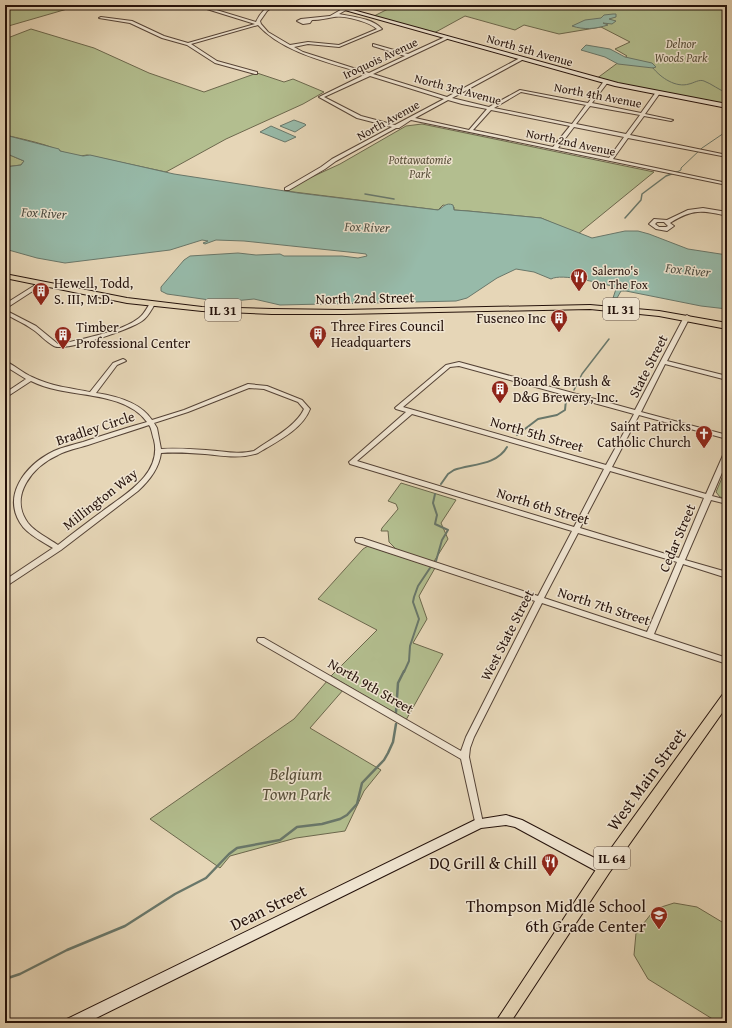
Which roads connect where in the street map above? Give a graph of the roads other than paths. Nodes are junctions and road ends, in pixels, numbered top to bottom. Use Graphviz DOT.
graph roads {
  1 [pos="196,5"];
  2 [pos="273,5"];
  3 [pos="329,5"];
  4 [pos="345,9"];
  5 [pos="334,15"];
  6 [pos="101,18"];
  7 [pos="310,20"];
  8 [pos="259,24"];
  9 [pos="446,38"];
  10 [pos="188,44"];
  11 [pos="374,45"];
  12 [pos="289,46"];
  13 [pos="409,56"];
  14 [pos="521,58"];
  15 [pos="255,72"];
  16 [pos="370,74"];
  17 [pos="606,82"];
  18 [pos="658,93"];
  19 [pos="448,98"];
  20 [pos="591,104"];
  21 [pos="727,106"];
  22 [pos="491,109"];
  23 [pos="643,114"];
  24 [pos="411,119"];
  25 [pos="671,120"];
  26 [pos="574,126"];
  27 [pos="397,127"];
  28 [pos="470,131"];
  29 [pos="627,136"];
  30 [pos="555,148"];
  31 [pos="727,156"];
  32 [pos="610,160"];
  33 [pos="727,177"];
  34 [pos="725,183"];
  35 [pos="287,189"];
  36 [pos="727,214"];
  37 [pos="668,222"];
  38 [pos="5,276"];
  39 [pos="40,284"];
  40 [pos="152,304"];
  41 [pos="5,308"];
  42 [pos="5,312"];
  43 [pos="687,317"];
  44 [pos="727,326"];
  45 [pos="124,361"];
  46 [pos="664,362"];
  47 [pos="5,363"];
  48 [pos="727,378"];
  49 [pos="30,379"];
  50 [pos="92,393"];
  51 [pos="5,396"];
  52 [pos="410,412"];
  53 [pos="638,412"];
  54 [pos="151,422"];
  55 [pos="727,437"];
  56 [pos="159,451"];
  57 [pos="727,453"];
  58 [pos="609,468"];
  59 [pos="709,496"];
  60 [pos="727,502"];
  61 [pos="576,529"];
  62 [pos="359,540"];
  63 [pos="58,548"];
  64 [pos="681,561"];
  65 [pos="727,575"];
  66 [pos="5,584"];
  67 [pos="540,599"];
  68 [pos="650,634"];
  69 [pos="262,640"];
  70 [pos="727,661"];
  71 [pos="727,697"];
  72 [pos="465,757"];
  73 [pos="479,822"];
  74 [pos="604,869"];
  75 [pos="72,1023"];
  76 [pos="502,1023"];
  1 -- 8 [label="street, North 3rd Avenue"];
  2 -- 8 [label="street"];
  3 -- 4 [label="main road, North 5th Avenue"];
  4 -- 5 [label="street"];
  4 -- 9 [label="main road, North 5th Avenue"];
  5 -- 7 [label="street"];
  5 -- 12 [label="street"];
  6 -- 10 [label="street"];
  8 -- 10 [label="street"];
  8 -- 12 [label="street, North 3rd Avenue"];
  9 -- 13 [label="street, Iroquois Avenue"];
  9 -- 14 [label="main road, North 5th Avenue"];
  10 -- 15 [label="street"];
  11 -- 13 [label="street"];
  12 -- 16 [label="street, North 3rd Avenue"];
  13 -- 16 [label="street, Iroquois Avenue"];
  14 -- 17 [label="main road, North 5th Avenue"];
  14 -- 19 [label="street, North Avenue"];
  16 -- 19 [label="street, North 3rd Avenue"];
  16 -- 27 [label="street, Iroquois Avenue"];
  17 -- 18 [label="main road, North 5th Avenue"];
  17 -- 20 [label="street"];
  18 -- 21 [label="main road, North 5th Avenue"];
  18 -- 23 [label="street"];
  19 -- 22 [label="street, North 3rd Avenue"];
  19 -- 24 [label="street, North Avenue"];
  20 -- 22 [label="street, North 4th Avenue"];
  20 -- 23 [label="street, North 4th Avenue"];
  20 -- 26 [label="street"];
  22 -- 26 [label="street, North 3rd Avenue"];
  22 -- 28 [label="street"];
  23 -- 25 [label="street, North 4th Avenue"];
  23 -- 29 [label="street"];
  24 -- 27 [label="street, North Avenue"];
  24 -- 28 [label="street, North 2nd Avenue"];
  26 -- 29 [label="street, North 3rd Avenue"];
  26 -- 30 [label="street"];
  27 -- 35 [label="street, North Avenue"];
  28 -- 30 [label="street, North 2nd Avenue"];
  29 -- 31 [label="street, North 3rd Avenue"];
  29 -- 32 [label="street"];
  30 -- 32 [label="street, North 2nd Avenue"];
  32 -- 34 [label="street, North 2nd Avenue"];
  33 -- 34 [label="street"];
  36 -- 37 [label="street"];
  38 -- 39 [label="main road, North 2nd Street / IL 31"];
  39 -- 40 [label="main road, North 2nd Street / IL 31"];
  39 -- 41 [label="street"];
  40 -- 42 [label="street"];
  40 -- 43 [label="main road, North 2nd Street / IL 31"];
  43 -- 44 [label="main road, North 2nd Street / IL 31"];
  43 -- 46 [label="street, State Street"];
  45 -- 50 [label="street"];
  46 -- 48 [label="street"];
  46 -- 53 [label="street, State Street"];
  47 -- 49 [label="street, Millington Way"];
  49 -- 50 [label="street, Millington Way"];
  49 -- 51 [label="street"];
  50 -- 54 [label="street, Millington Way"];
  52 -- 53 [label="street"];
  52 -- 58 [label="street, North 5th Street"];
  52 -- 61 [label="street, North 6th Street"];
  53 -- 55 [label="street"];
  53 -- 58 [label="street, State Street"];
  54 -- 56 [label="street, Millington Way"];
  54 -- 56 [label="street, Bradley Circle"];
  54 -- 63 [label="street, Bradley Circle"];
  56 -- 63 [label="street, Millington Way"];
  57 -- 59 [label="street, Cedar Street"];
  58 -- 59 [label="street, North 5th Street"];
  58 -- 61 [label="street, West State Street"];
  59 -- 60 [label="street, North 5th Street"];
  59 -- 64 [label="street, Cedar Street"];
  61 -- 64 [label="street, North 6th Street"];
  61 -- 67 [label="street, West State Street"];
  62 -- 67 [label="street, North 7th Street"];
  63 -- 66 [label="street, Millington Way"];
  64 -- 65 [label="street, North 6th Street"];
  64 -- 68 [label="street, Cedar Street"];
  67 -- 68 [label="street, North 7th Street"];
  67 -- 72 [label="street, West State Street"];
  68 -- 70 [label="street, North 7th Street"];
  69 -- 72 [label="street, North 9th Street"];
  71 -- 74 [label="main road, West Main Street / IL 64"];
  72 -- 73 [label="street, West State Street"];
  73 -- 74 [label="main road"];
  73 -- 75 [label="main road, Dean Street"];
  74 -- 76 [label="main road, West Main Street / IL 64"];
}
